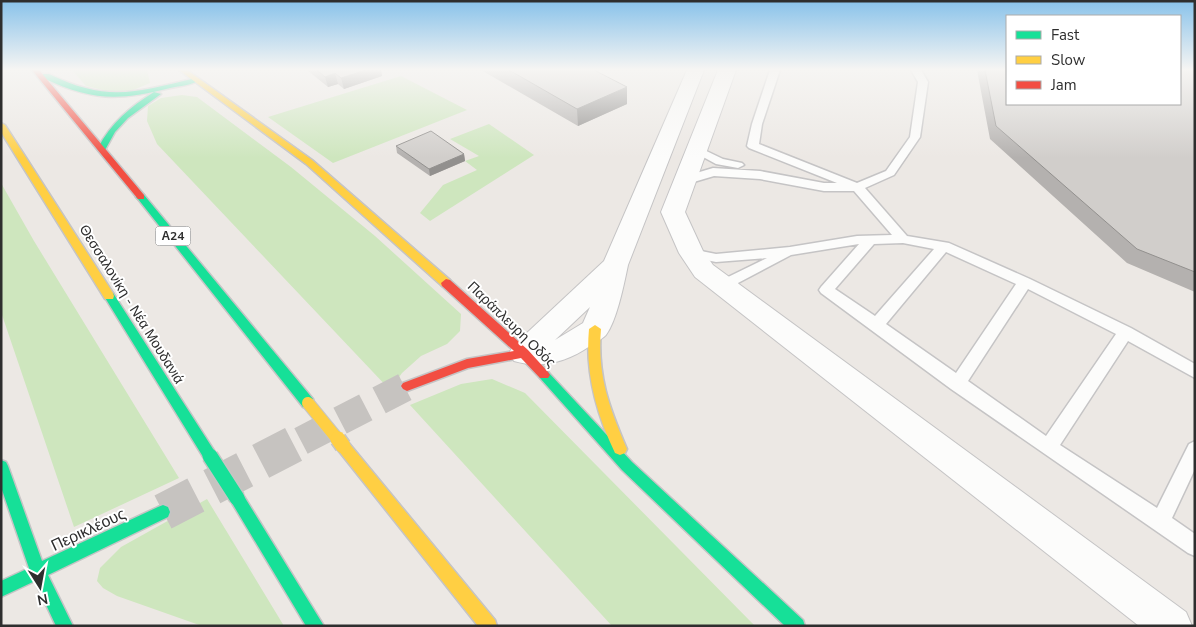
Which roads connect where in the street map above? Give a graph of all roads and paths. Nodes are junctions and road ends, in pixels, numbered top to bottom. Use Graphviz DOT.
graph roads {
  1 [pos="61,99"];
  2 [pos="148,99"];
  3 [pos="223,99"];
  4 [pos="684,99"];
  5 [pos="716,99"];
  6 [pos="765,99"];
  7 [pos="920,99"];
  8 [pos="1,126"];
  9 [pos="102,148"];
  10 [pos="698,150"];
  11 [pos="687,180"];
  12 [pos="858,187"];
  13 [pos="903,239"];
  14 [pos="870,240"];
  15 [pos="944,246"];
  16 [pos="790,252"];
  17 [pos="691,253"];
  18 [pos="615,265"];
  19 [pos="1025,282"];
  20 [pos="733,294"];
  21 [pos="877,324"];
  22 [pos="595,329"];
  23 [pos="1126,332"];
  24 [pos="524,353"];
  25 [pos="1195,372"];
  26 [pos="957,384"];
  27 [pos="407,386"];
  28 [pos="1049,447"];
  29 [pos="1195,449"];
  30 [pos="1,466"];
  31 [pos="627,466"];
  32 [pos="163,512"];
  33 [pos="1162,521"];
  34 [pos="1195,546"];
  35 [pos="38,571"];
  36 [pos="1,589"];
  37 [pos="65,626"];
  38 [pos="316,626"];
  39 [pos="489,626"];
  40 [pos="797,626"];
  41 [pos="1172,626"];
  1 -- 9 [label="main road, Α24"];
  2 -- 9 [label="main road"];
  3 -- 24 [label="main road, Παράπλευρη Οδός"];
  4 -- 18 [label="street"];
  5 -- 10 [label="street"];
  6 -- 12 [label="lane"];
  7 -- 12 [label="lane"];
  8 -- 38 [label="main road, Θεσσαλονίκη - Νέα Μουδανιά, bridge"];
  9 -- 39 [label="main road, Α24, bridge"];
  10 -- 11 [label="street"];
  10 -- 12 [label="lane"];
  11 -- 12 [label="lane"];
  11 -- 17 [label="street"];
  12 -- 13 [label="lane"];
  13 -- 14 [label="lane"];
  13 -- 15 [label="lane"];
  14 -- 16 [label="lane"];
  14 -- 21 [label="lane"];
  15 -- 19 [label="lane"];
  15 -- 21 [label="lane"];
  16 -- 17 [label="lane"];
  16 -- 20 [label="lane"];
  17 -- 20 [label="street"];
  18 -- 22 [label="street"];
  18 -- 24 [label="street"];
  19 -- 23 [label="lane"];
  19 -- 26 [label="lane"];
  20 -- 41 [label="street"];
  21 -- 26 [label="lane"];
  22 -- 24 [label="street"];
  22 -- 31 [label="main road"];
  23 -- 25 [label="lane"];
  23 -- 28 [label="lane"];
  24 -- 27 [label="main road"];
  24 -- 31 [label="main road, Παράπλευρη Οδός"];
  26 -- 28 [label="lane"];
  28 -- 33 [label="lane"];
  29 -- 33 [label="lane"];
  30 -- 35 [label="main road"];
  31 -- 40 [label="main road, Παράπλευρη Οδός"];
  32 -- 35 [label="main road, Περικλέους"];
  33 -- 34 [label="lane"];
  35 -- 36 [label="main road, Περικλέους"];
  35 -- 37 [label="main road"];
}
